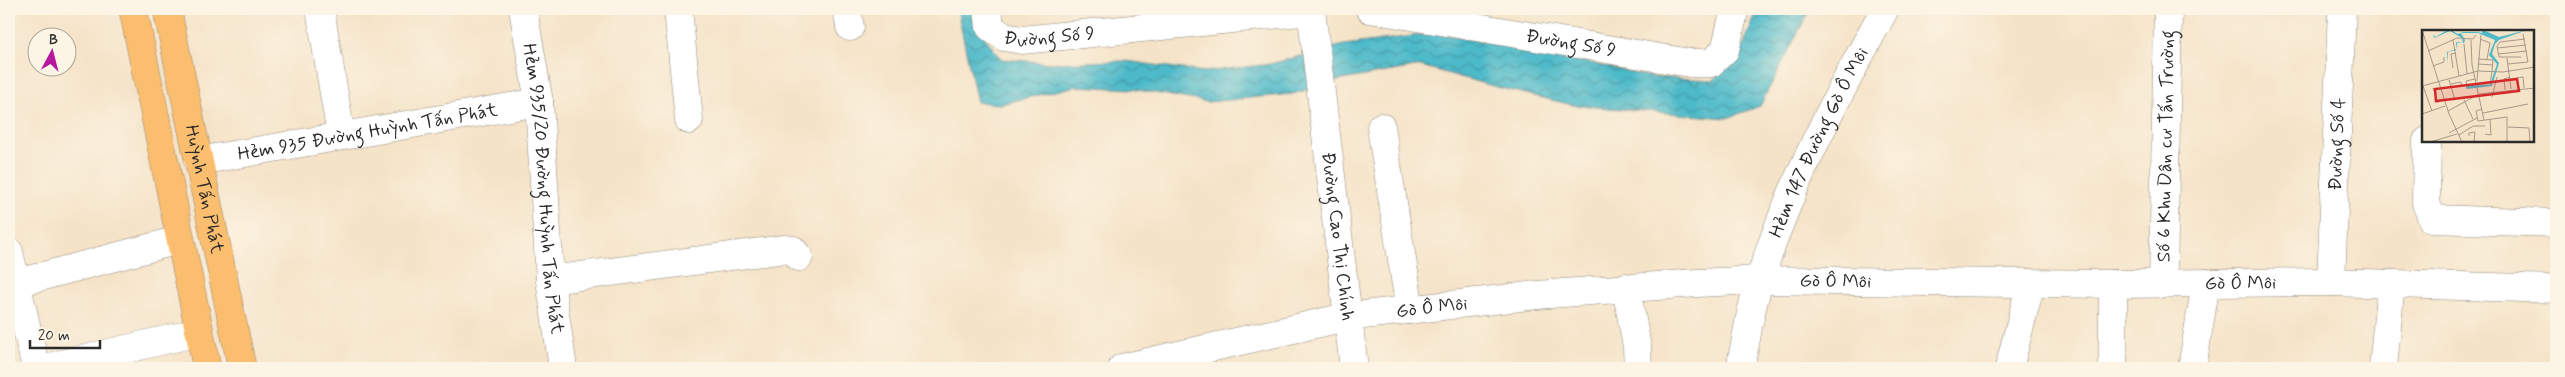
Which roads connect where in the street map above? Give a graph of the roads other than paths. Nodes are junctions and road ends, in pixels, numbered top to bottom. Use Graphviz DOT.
graph roads {
  1 [pos="133,9"];
  2 [pos="167,9"];
  3 [pos="320,9"];
  4 [pos="522,9"];
  5 [pos="678,9"];
  6 [pos="988,9"];
  7 [pos="1370,9"];
  8 [pos="1735,9"];
  9 [pos="1885,9"];
  10 [pos="2168,9"];
  11 [pos="2342,9"];
  12 [pos="1311,10"];
  13 [pos="539,102"];
  14 [pos="689,120"];
  15 [pos="1381,127"];
  16 [pos="341,136"];
  17 [pos="2427,142"];
  18 [pos="198,161"];
  19 [pos="2556,223"];
  20 [pos="179,240"];
  21 [pos="9,252"];
  22 [pos="799,257"];
  23 [pos="550,280"];
  24 [pos="1759,280"];
  25 [pos="2331,282"];
  26 [pos="2031,283"];
  27 [pos="2206,283"];
  28 [pos="2112,284"];
  29 [pos="2163,284"];
  30 [pos="2391,284"];
  31 [pos="1626,287"];
  32 [pos="14,288"];
  33 [pos="2556,289"];
  34 [pos="1410,310"];
  35 [pos="1346,317"];
  36 [pos="199,332"];
  37 [pos="36,368"];
  38 [pos="45,368"];
  39 [pos="207,368"];
  40 [pos="242,368"];
  41 [pos="563,368"];
  42 [pos="1124,368"];
  43 [pos="1354,368"];
  44 [pos="1638,368"];
  45 [pos="1740,368"];
  46 [pos="2009,368"];
  47 [pos="2113,368"];
  48 [pos="2192,368"];
  49 [pos="2384,368"];
  1 -- 20 [label="main road, Huỳnh Tấn Phát"];
  2 -- 18 [label="main road, Huỳnh Tấn Phát"];
  3 -- 16 [label="street"];
  4 -- 13 [label="street, Hẻm 935/20 Đường Huỳnh Tấn Phát"];
  5 -- 14 [label="street"];
  6 -- 12 [label="street, Đường Số 9"];
  7 -- 8 [label="street, Đường Số 9"];
  9 -- 24 [label="street, Hẻm 147 Đường Gò Ô Môi"];
  10 -- 29 [label="street, Số 6 Khu Dân cư Tấn Trường"];
  11 -- 25 [label="street, Đường Số 4"];
  12 -- 35 [label="street, Đường Cao Thị Chính"];
  13 -- 16 [label="street, Hẻm 935 Đường Huỳnh Tấn Phát"];
  13 -- 23 [label="street, Hẻm 935/20 Đường Huỳnh Tấn Phát"];
  15 -- 34 [label="street"];
  16 -- 18 [label="street, Hẻm 935 Đường Huỳnh Tấn Phát"];
  17 -- 19 [label="street"];
  18 -- 40 [label="main road, Huỳnh Tấn Phát"];
  20 -- 32 [label="street"];
  20 -- 36 [label="main road, Huỳnh Tấn Phát"];
  21 -- 32 [label="street"];
  22 -- 23 [label="street"];
  23 -- 41 [label="street, Hẻm 935/20 Đường Huỳnh Tấn Phát"];
  24 -- 26 [label="street, Gò Ô Môi"];
  24 -- 31 [label="street, Gò Ô Môi"];
  24 -- 45 [label="street, Hẻm 147 Đường Gò Ô Môi"];
  25 -- 27 [label="street, Gò Ô Môi"];
  25 -- 30 [label="street, Gò Ô Môi"];
  26 -- 28 [label="street, Gò Ô Môi"];
  26 -- 46 [label="street"];
  27 -- 29 [label="street, Gò Ô Môi"];
  27 -- 48 [label="street"];
  28 -- 29 [label="street, Gò Ô Môi"];
  28 -- 47 [label="street"];
  30 -- 33 [label="street, Gò Ô Môi"];
  30 -- 49 [label="street"];
  31 -- 34 [label="street, Gò Ô Môi"];
  31 -- 44 [label="street"];
  32 -- 37 [label="street"];
  34 -- 35 [label="street, Gò Ô Môi"];
  35 -- 42 [label="street, Gò Ô Môi"];
  35 -- 43 [label="street, Đường Cao Thị Chính"];
  36 -- 38 [label="street"];
  36 -- 39 [label="main road, Huỳnh Tấn Phát"];
}
